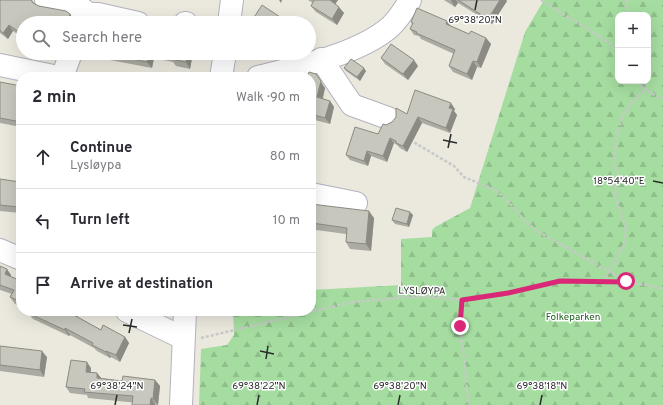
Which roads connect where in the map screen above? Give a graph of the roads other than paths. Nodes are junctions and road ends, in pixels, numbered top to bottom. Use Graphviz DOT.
graph roads {
  1 [pos="46,0"];
  2 [pos="232,0"];
  3 [pos="410,0"];
  4 [pos="88,16"];
  5 [pos="91,16"];
  6 [pos="107,16"];
  7 [pos="230,16"];
  8 [pos="321,59"];
  9 [pos="68,60"];
  10 [pos="223,60"];
  11 [pos="0,65"];
  12 [pos="34,72"];
  13 [pos="64,72"];
  14 [pos="222,72"];
  15 [pos="276,72"];
  16 [pos="388,118"];
  17 [pos="316,195"];
  18 [pos="356,203"];
  19 [pos="0,250"];
  20 [pos="16,258"];
  21 [pos="137,316"];
  22 [pos="185,316"];
  23 [pos="183,338"];
  24 [pos="181,405"];
  1 -- 4 [label="street"];
  2 -- 7 [label="street"];
  3 -- 8 [label="street"];
  5 -- 6 [label="street"];
  8 -- 15 [label="street"];
  8 -- 16 [label="street"];
  9 -- 13 [label="street"];
  10 -- 14 [label="street"];
  11 -- 12 [label="street"];
  17 -- 18 [label="street"];
  19 -- 20 [label="street"];
  21 -- 23 [label="street"];
  22 -- 23 [label="street"];
  23 -- 24 [label="street"];
}
